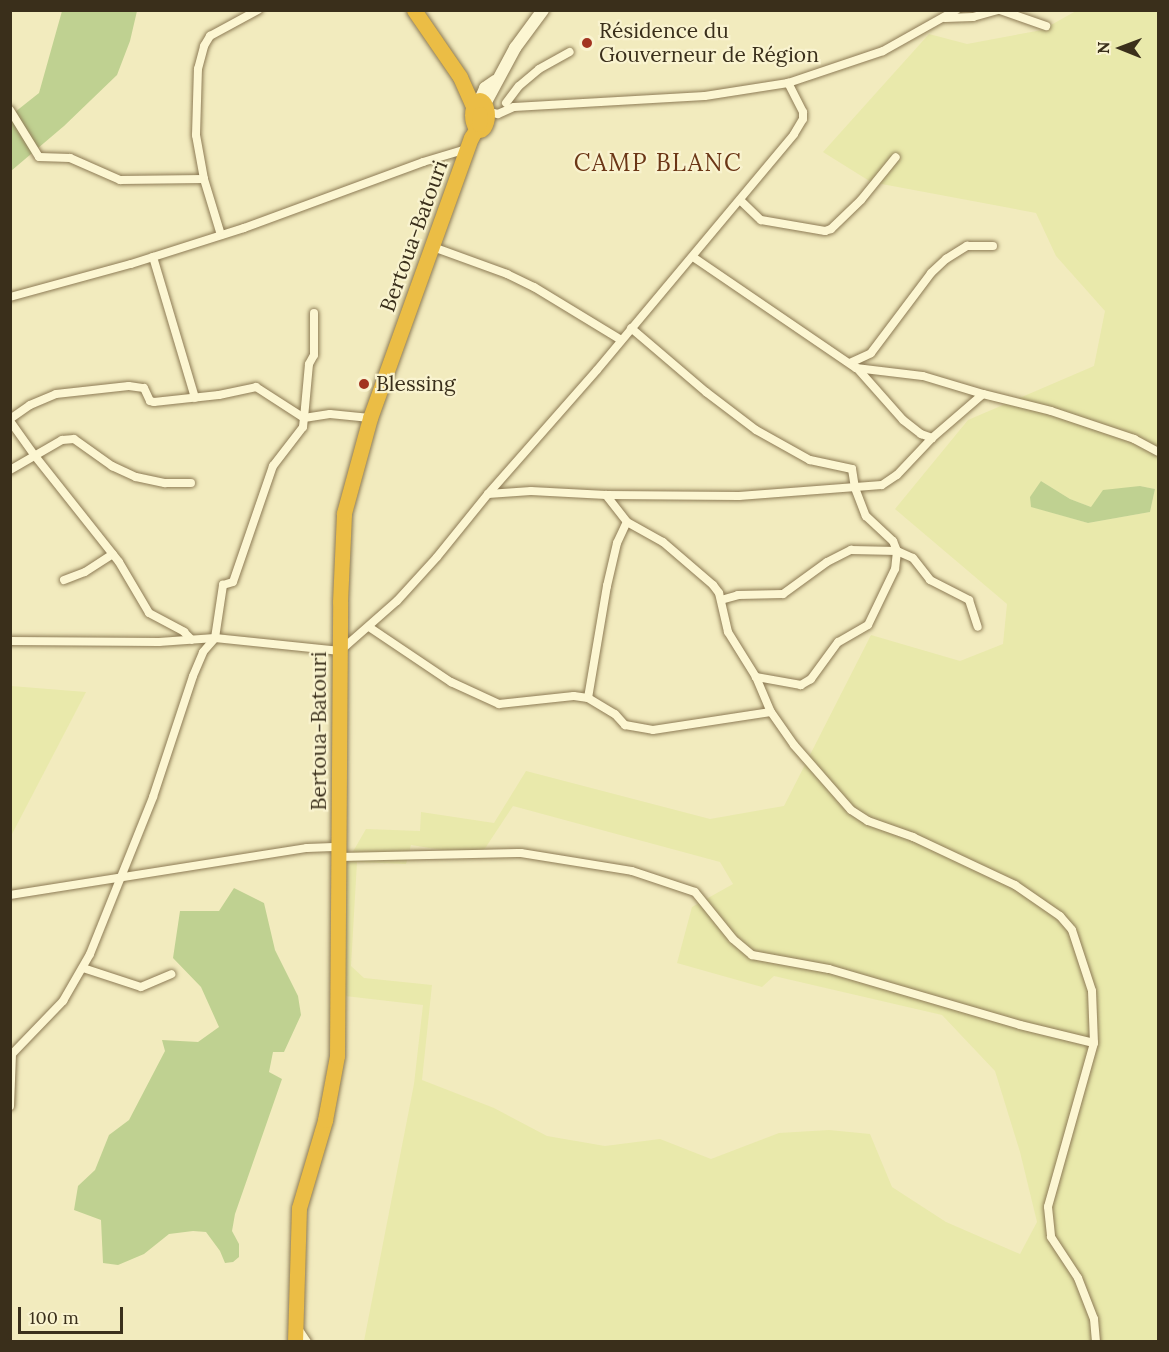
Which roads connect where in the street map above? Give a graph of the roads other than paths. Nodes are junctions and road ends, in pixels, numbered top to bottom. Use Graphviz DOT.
graph roads {
  1 [pos="258,10"];
  2 [pos="414,10"];
  3 [pos="543,10"];
  4 [pos="956,10"];
  5 [pos="999,10"];
  6 [pos="944,14"];
  7 [pos="1046,26"];
  8 [pos="570,52"];
  9 [pos="788,83"];
  10 [pos="510,105"];
  11 [pos="480,106"];
  12 [pos="10,110"];
  13 [pos="469,143"];
  14 [pos="896,157"];
  15 [pos="204,179"];
  16 [pos="740,200"];
  17 [pos="221,235"];
  18 [pos="993,246"];
  19 [pos="433,247"];
  20 [pos="693,256"];
  21 [pos="153,257"];
  22 [pos="10,297"];
  23 [pos="314,313"];
  24 [pos="631,328"];
  25 [pos="621,340"];
  26 [pos="853,365"];
  27 [pos="984,394"];
  28 [pos="195,398"];
  29 [pos="369,417"];
  30 [pos="304,418"];
  31 [pos="10,420"];
  32 [pos="932,438"];
  33 [pos="1158,452"];
  34 [pos="34,456"];
  35 [pos="10,470"];
  36 [pos="191,483"];
  37 [pos="855,488"];
  38 [pos="488,494"];
  39 [pos="606,495"];
  40 [pos="627,522"];
  41 [pos="897,551"];
  42 [pos="113,554"];
  43 [pos="64,580"];
  44 [pos="721,600"];
  45 [pos="369,627"];
  46 [pos="978,627"];
  47 [pos="214,638"];
  48 [pos="192,640"];
  49 [pos="10,642"];
  50 [pos="340,651"];
  51 [pos="756,677"];
  52 [pos="588,698"];
  53 [pos="771,712"];
  54 [pos="340,852"];
  55 [pos="120,877"];
  56 [pos="10,895"];
  57 [pos="83,968"];
  58 [pos="171,974"];
  59 [pos="1094,1043"];
  60 [pos="12,1052"];
  61 [pos="10,1106"];
  62 [pos="296,1334"];
  63 [pos="307,1341"];
  64 [pos="1096,1341"];
  1 -- 15 [label="street"];
  2 -- 11 [label="highway"];
  3 -- 11 [label="main road"];
  4 -- 6 [label="street"];
  5 -- 6 [label="street"];
  5 -- 7 [label="street"];
  6 -- 9 [label="street"];
  8 -- 10 [label="street"];
  9 -- 10 [label="street"];
  9 -- 16 [label="street"];
  10 -- 11 [label="street"];
  11 -- 13 [label="highway, Bertoua-Batouri"];
  12 -- 15 [label="street"];
  13 -- 17 [label="street"];
  13 -- 19 [label="highway, Bertoua-Batouri"];
  14 -- 16 [label="street"];
  15 -- 17 [label="street"];
  16 -- 20 [label="street"];
  17 -- 21 [label="street"];
  18 -- 26 [label="street"];
  19 -- 25 [label="street"];
  19 -- 29 [label="highway, Bertoua-Batouri"];
  20 -- 24 [label="street"];
  20 -- 26 [label="street"];
  21 -- 22 [label="street"];
  21 -- 28 [label="street"];
  23 -- 30 [label="street"];
  24 -- 25 [label="street"];
  24 -- 37 [label="street"];
  25 -- 38 [label="street"];
  26 -- 27 [label="street"];
  26 -- 32 [label="street"];
  27 -- 32 [label="street"];
  27 -- 33 [label="street"];
  28 -- 30 [label="street"];
  28 -- 31 [label="street"];
  29 -- 30 [label="street"];
  29 -- 50 [label="highway, Bertoua-Batouri"];
  30 -- 47 [label="street"];
  31 -- 34 [label="street"];
  32 -- 37 [label="street"];
  34 -- 35 [label="street"];
  34 -- 36 [label="street"];
  34 -- 42 [label="street"];
  37 -- 39 [label="street"];
  37 -- 41 [label="street"];
  38 -- 39 [label="street"];
  38 -- 45 [label="street"];
  39 -- 40 [label="street"];
  40 -- 44 [label="street"];
  40 -- 52 [label="street"];
  41 -- 44 [label="street"];
  41 -- 46 [label="street"];
  41 -- 51 [label="street"];
  42 -- 43 [label="street"];
  42 -- 48 [label="street"];
  44 -- 51 [label="street"];
  45 -- 50 [label="street"];
  45 -- 52 [label="street"];
  47 -- 48 [label="street"];
  47 -- 50 [label="street"];
  47 -- 55 [label="street"];
  48 -- 49 [label="street"];
  50 -- 54 [label="highway, Bertoua-Batouri"];
  51 -- 53 [label="street"];
  52 -- 53 [label="street"];
  53 -- 59 [label="street"];
  54 -- 55 [label="street"];
  54 -- 59 [label="street"];
  54 -- 62 [label="highway, Bertoua-Batouri"];
  55 -- 56 [label="street"];
  55 -- 57 [label="street"];
  57 -- 58 [label="street"];
  57 -- 60 [label="street"];
  59 -- 64 [label="street"];
  60 -- 61 [label="street"];
  62 -- 63 [label="street"];
}
